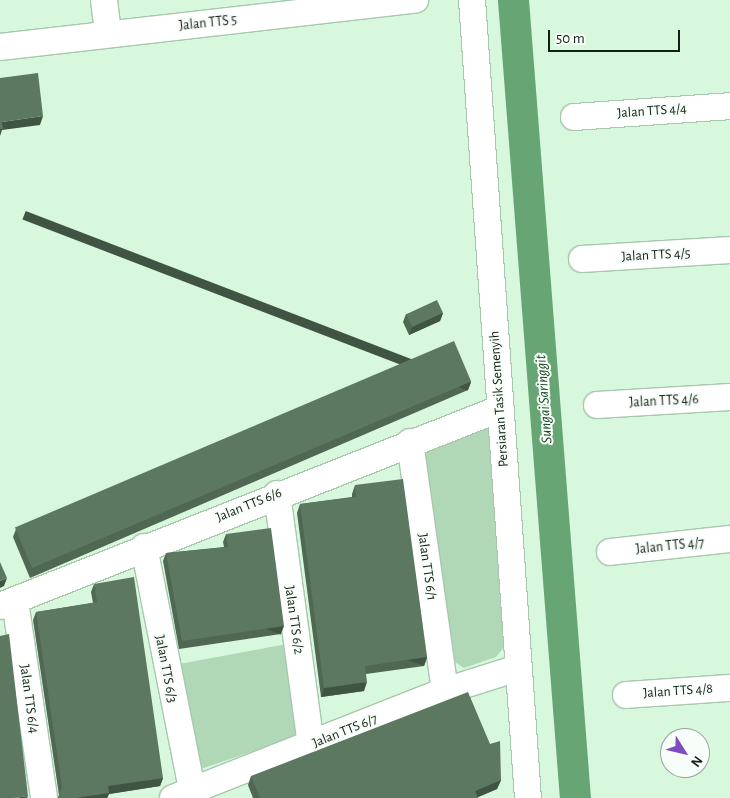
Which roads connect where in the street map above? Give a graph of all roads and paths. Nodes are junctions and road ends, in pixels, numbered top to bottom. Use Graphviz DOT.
graph roads {
  1 [pos="104,0"];
  2 [pos="415,0"];
  3 [pos="472,0"];
  4 [pos="268,8"];
  5 [pos="108,34"];
  6 [pos="0,47"];
  7 [pos="730,106"];
  8 [pos="574,117"];
  9 [pos="730,250"];
  10 [pos="582,259"];
  11 [pos="730,397"];
  12 [pos="597,405"];
  13 [pos="499,409"];
  14 [pos="410,442"];
  15 [pos="276,494"];
  16 [pos="730,539"];
  17 [pos="144,547"];
  18 [pos="610,552"];
  19 [pos="7,603"];
  20 [pos="518,668"];
  21 [pos="730,688"];
  22 [pos="445,691"];
  23 [pos="626,695"];
  24 [pos="311,745"];
  25 [pos="183,794"];
  26 [pos="44,798"];
  27 [pos="528,798"];
  1 -- 5 [label="street"];
  2 -- 4 [label="street, Jalan TTS 5"];
  3 -- 13 [label="street, Persiaran Tasik Semenyih"];
  4 -- 5 [label="street, Jalan TTS 5"];
  5 -- 6 [label="street, Jalan TTS 5"];
  7 -- 8 [label="street, Jalan TTS 4/4"];
  9 -- 10 [label="street, Jalan TTS 4/5"];
  11 -- 12 [label="street, Jalan TTS 4/6"];
  13 -- 14 [label="street, Jalan TTS 6/6"];
  13 -- 20 [label="street, Persiaran Tasik Semenyih"];
  14 -- 15 [label="street, Jalan TTS 6/6"];
  14 -- 22 [label="street, Jalan TTS 6/1"];
  15 -- 17 [label="street, Jalan TTS 6/6"];
  15 -- 24 [label="street, Jalan TTS 6/2"];
  16 -- 18 [label="street, Jalan TTS 4/7"];
  17 -- 19 [label="street, Jalan TTS 6/6"];
  17 -- 25 [label="street, Jalan TTS 6/3"];
  19 -- 26 [label="street, Jalan TTS 6/4"];
  20 -- 22 [label="street, Jalan TTS 6/7"];
  20 -- 27 [label="street, Persiaran Tasik Semenyih"];
  21 -- 23 [label="street, Jalan TTS 4/8"];
  22 -- 24 [label="street, Jalan TTS 6/7"];
  24 -- 25 [label="street, Jalan TTS 6/7"];
}
